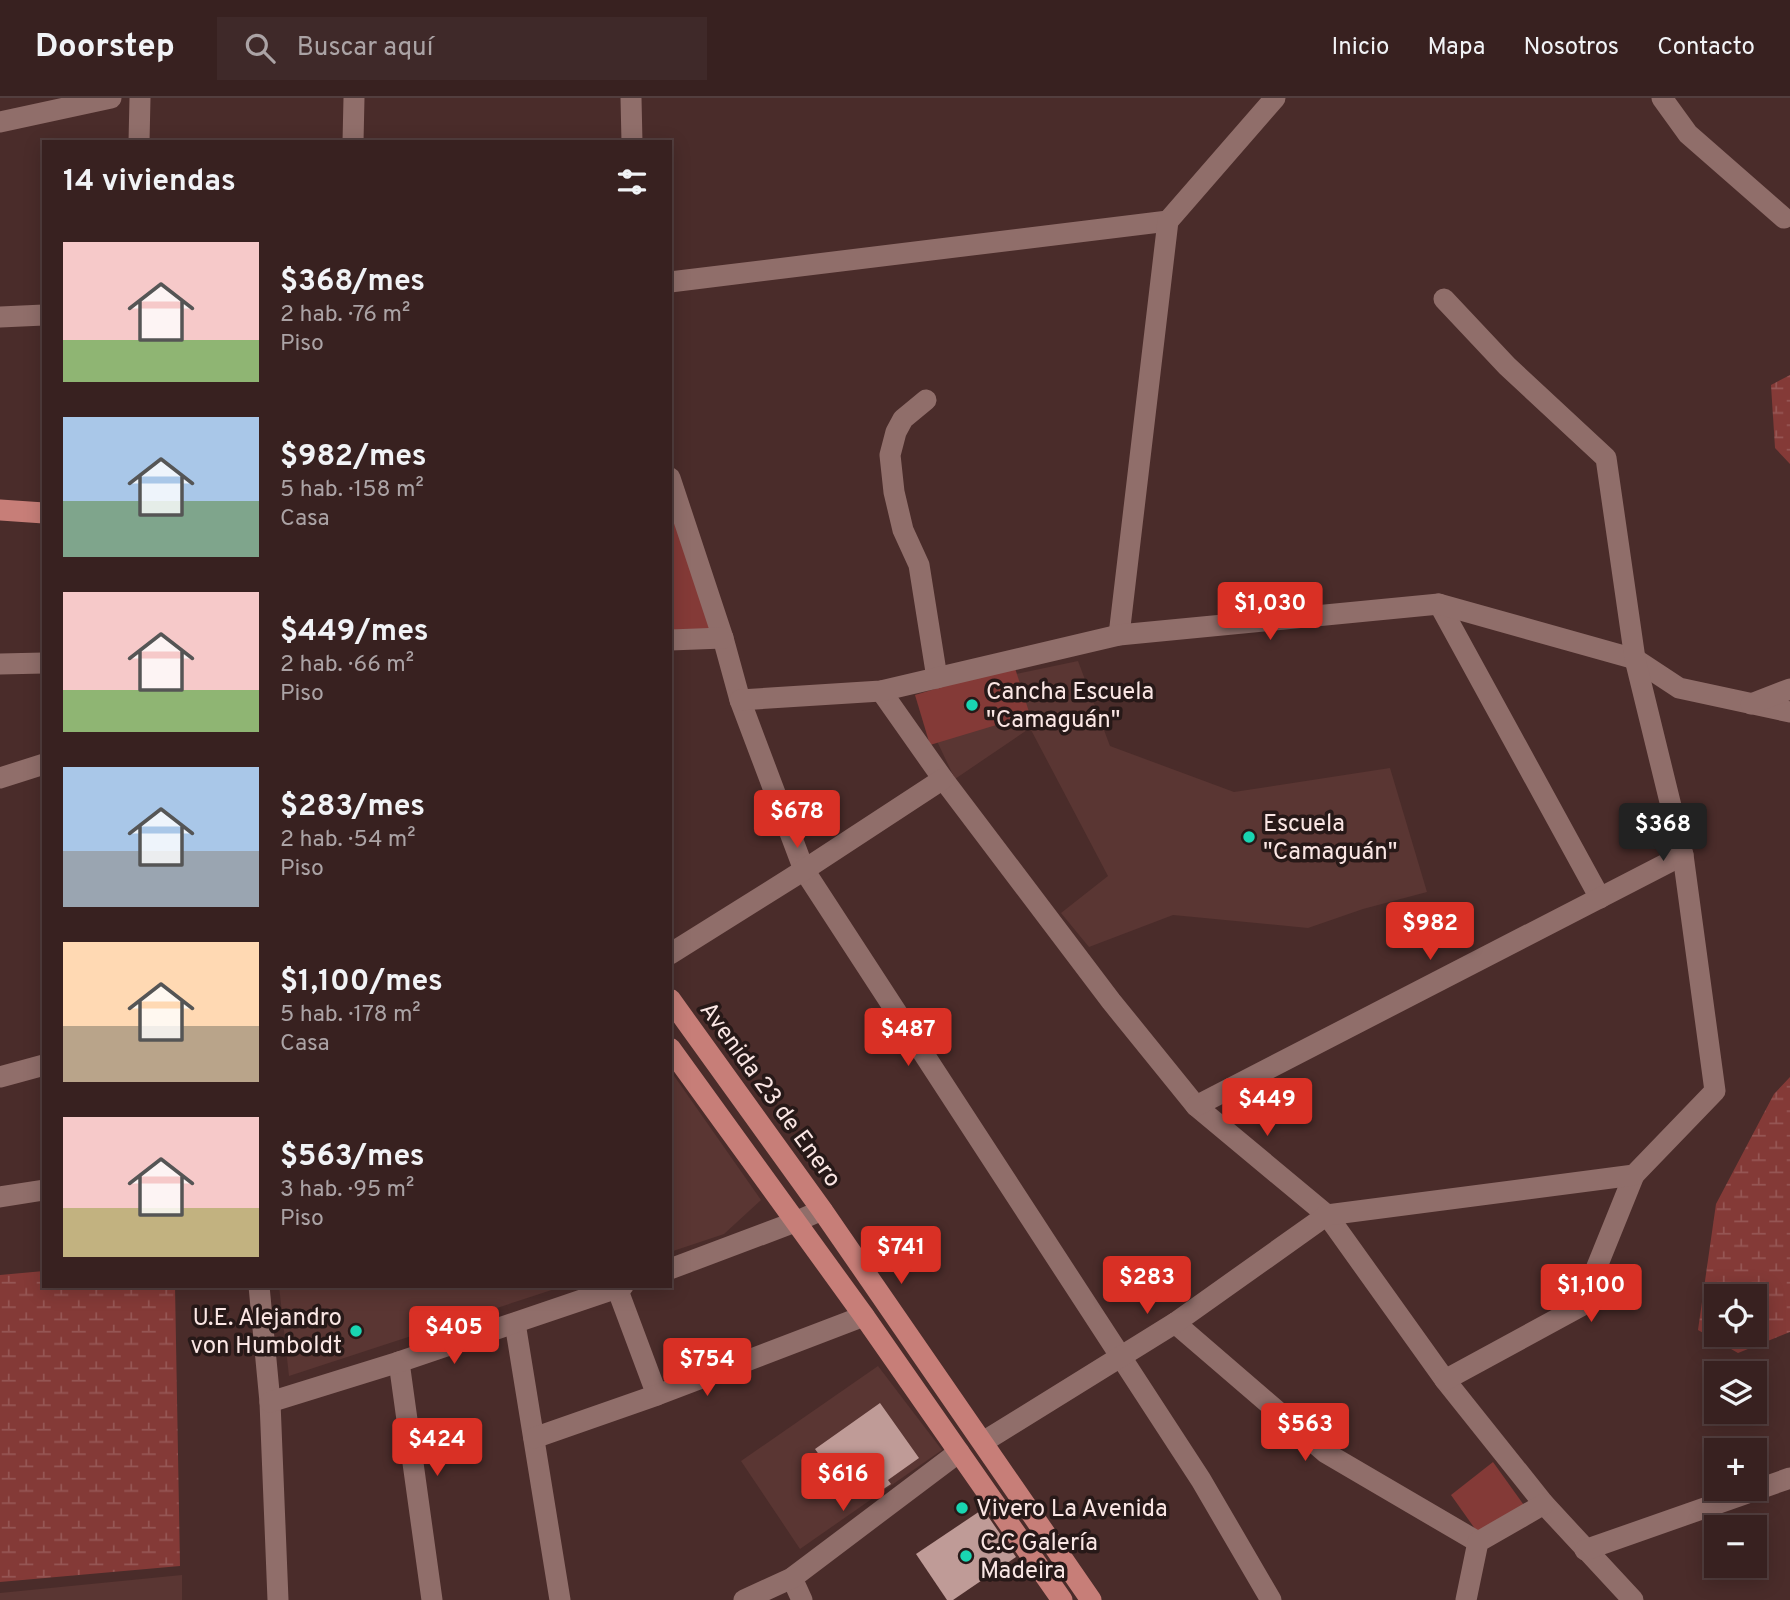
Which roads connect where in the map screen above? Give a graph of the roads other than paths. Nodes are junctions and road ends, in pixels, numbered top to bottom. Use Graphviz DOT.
graph roads {
  1 [pos="111,98"];
  2 [pos="140,98"];
  3 [pos="354,98"];
  4 [pos="631,98"];
  5 [pos="1275,98"];
  6 [pos="1662,98"];
  7 [pos="0,122"];
  8 [pos="139,140"];
  9 [pos="352,140"];
  10 [pos="632,140"];
  11 [pos="1784,218"];
  12 [pos="1168,221"];
  13 [pos="672,282"];
  14 [pos="1444,299"];
  15 [pos="42,315"];
  16 [pos="0,317"];
  17 [pos="926,400"];
  18 [pos="672,484"];
  19 [pos="0,510"];
  20 [pos="42,513"];
  21 [pos="1439,604"];
  22 [pos="1119,635"];
  23 [pos="723,638"];
  24 [pos="672,640"];
  25 [pos="1635,659"];
  26 [pos="42,663"];
  27 [pos="0,664"];
  28 [pos="937,678"];
  29 [pos="1790,689"];
  30 [pos="881,691"];
  31 [pos="740,700"];
  32 [pos="1751,704"];
  33 [pos="1790,712"];
  34 [pos="42,765"];
  35 [pos="0,778"];
  36 [pos="943,779"];
  37 [pos="1683,855"];
  38 [pos="804,870"];
  39 [pos="1600,898"];
  40 [pos="672,953"];
  41 [pos="672,1002"];
  42 [pos="672,1051"];
  43 [pos="42,1066"];
  44 [pos="0,1077"];
  45 [pos="1196,1106"];
  46 [pos="1634,1175"];
  47 [pos="42,1190"];
  48 [pos="0,1197"];
  49 [pos="822,1210"];
  50 [pos="1327,1214"];
  51 [pos="795,1222"];
  52 [pos="672,1268"];
  53 [pos="258,1288"];
  54 [pos="617,1288"];
  55 [pos="620,1288"];
  56 [pos="864,1315"];
  57 [pos="514,1323"];
  58 [pos="1175,1323"];
  59 [pos="1121,1357"];
  60 [pos="399,1362"];
  61 [pos="1445,1380"];
  62 [pos="657,1395"];
  63 [pos="270,1402"];
  64 [pos="534,1438"];
  65 [pos="983,1442"];
  66 [pos="959,1452"];
  67 [pos="1790,1478"];
  68 [pos="1544,1504"];
  69 [pos="1478,1542"];
  70 [pos="1585,1550"];
  71 [pos="792,1578"];
  72 [pos="278,1600"];
  73 [pos="432,1600"];
  74 [pos="560,1600"];
  75 [pos="744,1600"];
  76 [pos="802,1600"];
  77 [pos="1062,1600"];
  78 [pos="1091,1600"];
  79 [pos="1271,1600"];
  80 [pos="1466,1600"];
  81 [pos="1633,1600"];
  1 -- 7 [label="street"];
  2 -- 8 [label="street"];
  3 -- 9 [label="street"];
  4 -- 10 [label="street"];
  5 -- 12 [label="street"];
  6 -- 11 [label="street"];
  12 -- 13 [label="street"];
  12 -- 22 [label="street"];
  14 -- 25 [label="street"];
  15 -- 16 [label="street"];
  17 -- 28 [label="street"];
  18 -- 23 [label="street"];
  19 -- 20 [label="main road"];
  21 -- 22 [label="street"];
  21 -- 25 [label="street"];
  21 -- 39 [label="street"];
  22 -- 28 [label="street"];
  23 -- 24 [label="street"];
  23 -- 31 [label="street"];
  25 -- 32 [label="street"];
  25 -- 37 [label="street"];
  26 -- 27 [label="street"];
  28 -- 30 [label="street"];
  29 -- 32 [label="street"];
  30 -- 31 [label="street"];
  30 -- 36 [label="street"];
  31 -- 38 [label="street"];
  32 -- 33 [label="street"];
  34 -- 35 [label="street"];
  36 -- 38 [label="street"];
  36 -- 45 [label="street"];
  37 -- 39 [label="street"];
  37 -- 46 [label="street"];
  38 -- 40 [label="street"];
  38 -- 59 [label="street"];
  39 -- 45 [label="street"];
  41 -- 49 [label="main road, Avenida 23 de Enero"];
  42 -- 51 [label="main road"];
  43 -- 44 [label="street"];
  45 -- 50 [label="street"];
  46 -- 50 [label="street"];
  46 -- 61 [label="street"];
  47 -- 48 [label="street"];
  49 -- 51 [label="street"];
  49 -- 65 [label="main road, Avenida 23 de Enero"];
  50 -- 58 [label="street"];
  50 -- 61 [label="street"];
  51 -- 52 [label="street"];
  51 -- 56 [label="main road"];
  53 -- 63 [label="street"];
  54 -- 57 [label="street"];
  55 -- 62 [label="street"];
  56 -- 62 [label="street"];
  56 -- 66 [label="main road"];
  57 -- 60 [label="street"];
  57 -- 64 [label="street"];
  58 -- 59 [label="street"];
  58 -- 69 [label="street"];
  59 -- 65 [label="street"];
  59 -- 79 [label="street"];
  60 -- 63 [label="street"];
  60 -- 73 [label="street"];
  61 -- 68 [label="street"];
  62 -- 64 [label="street"];
  63 -- 72 [label="street"];
  64 -- 74 [label="street"];
  65 -- 78 [label="main road, Avenida 23 de Enero"];
  66 -- 71 [label="street"];
  66 -- 77 [label="main road"];
  67 -- 70 [label="street"];
  68 -- 69 [label="street"];
  68 -- 70 [label="street"];
  69 -- 80 [label="street"];
  70 -- 81 [label="street"];
  71 -- 75 [label="street"];
  71 -- 76 [label="street"];
}
